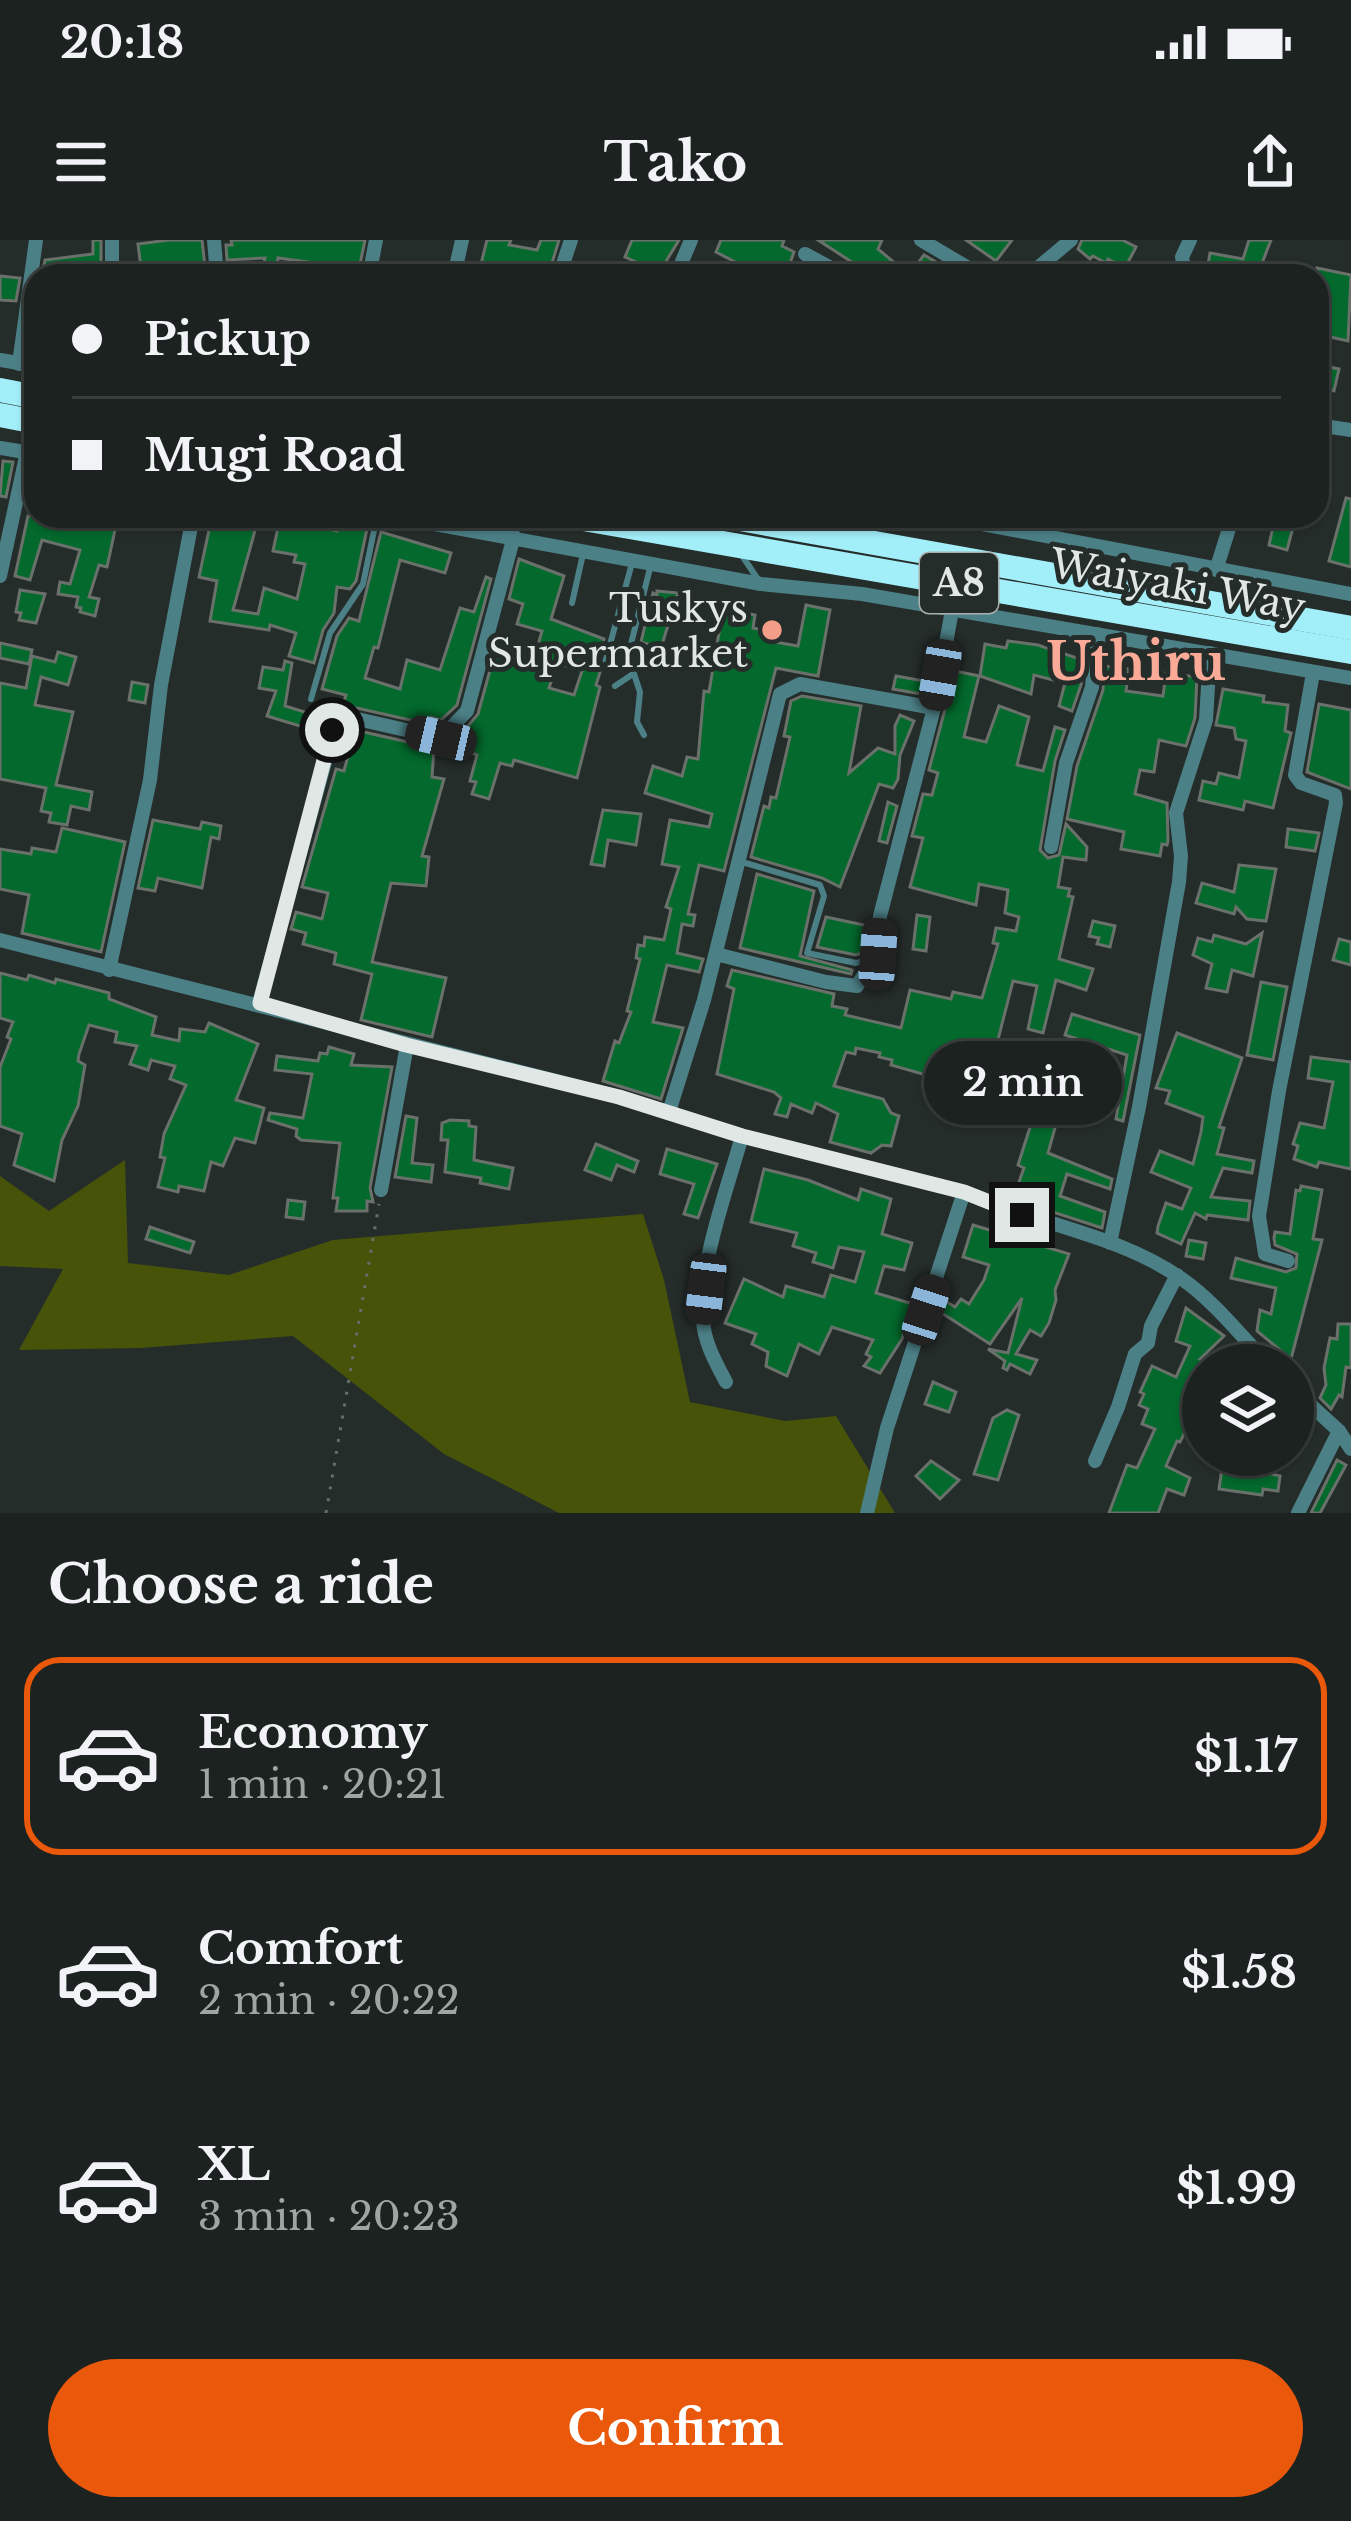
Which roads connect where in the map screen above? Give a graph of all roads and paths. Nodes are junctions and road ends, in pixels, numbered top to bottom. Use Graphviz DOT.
graph roads {
  1 [pos="921,240"];
  2 [pos="1066,242"];
  3 [pos="805,254"];
  4 [pos="824,264"];
  5 [pos="962,264"];
  6 [pos="1041,264"];
  7 [pos="24,328"];
  8 [pos="0,360"];
  9 [pos="19,364"];
  10 [pos="24,365"];
  11 [pos="24,484"];
  12 [pos="191,528"];
  13 [pos="375,528"];
  14 [pos="465,528"];
  15 [pos="634,528"];
  16 [pos="868,528"];
  17 [pos="1001,528"];
  18 [pos="1229,528"];
  19 [pos="514,536"];
  20 [pos="736,546"];
  21 [pos="584,550"];
  22 [pos="633,560"];
  23 [pos="651,564"];
  24 [pos="1216,570"];
  25 [pos="0,576"];
  26 [pos="958,583"];
  27 [pos="761,584"];
  28 [pos="1351,594"];
  29 [pos="572,603"];
  30 [pos="952,609"];
  31 [pos="1351,628"];
  32 [pos="1097,634"];
  33 [pos="1351,652"];
  34 [pos="1210,653"];
  35 [pos="605,663"];
  36 [pos="1313,673"];
  37 [pos="632,674"];
  38 [pos="1351,678"];
  39 [pos="615,686"];
  40 [pos="310,699"];
  41 [pos="934,708"];
  42 [pos="644,735"];
  43 [pos="1051,847"];
  44 [pos="738,861"];
  45 [pos="0,940"];
  46 [pos="716,954"];
  47 [pos="866,961"];
  48 [pos="109,970"];
  49 [pos="260,1003"];
  50 [pos="406,1045"];
  51 [pos="669,1112"];
  52 [pos="742,1136"];
  53 [pos="381,1190"];
  54 [pos="964,1192"];
  55 [pos="1110,1243"];
  56 [pos="1288,1261"];
  57 [pos="1177,1275"];
  58 [pos="1249,1344"];
  59 [pos="726,1382"];
  60 [pos="1314,1409"];
  61 [pos="1339,1432"];
  62 [pos="1351,1449"];
  63 [pos="1095,1461"];
  64 [pos="326,1513"];
  65 [pos="867,1513"];
  66 [pos="1298,1513"];
  1 -- 5 [label="street"];
  2 -- 6 [label="street"];
  3 -- 4 [label="street"];
  7 -- 9 [label="street"];
  8 -- 9 [label="street"];
  9 -- 10 [label="street"];
  11 -- 25 [label="street"];
  12 -- 48 [label="street"];
  13 -- 40 [label="lane"];
  14 -- 19 [label="street"];
  15 -- 20 [label="highway, Waiyaki Way / A8"];
  16 -- 31 [label="highway, Waiyaki Way / A8"];
  17 -- 24 [label="street"];
  18 -- 24 [label="street"];
  19 -- 21 [label="street"];
  19 -- 49 [label="street"];
  20 -- 26 [label="highway, Waiyaki Way / A8"];
  20 -- 27 [label="lane"];
  21 -- 22 [label="street"];
  21 -- 29 [label="lane"];
  22 -- 23 [label="street"];
  22 -- 35 [label="lane"];
  23 -- 27 [label="street"];
  23 -- 37 [label="lane"];
  24 -- 28 [label="street"];
  26 -- 30 [label="street"];
  26 -- 33 [label="highway, Waiyaki Way / A8"];
  27 -- 30 [label="street"];
  30 -- 32 [label="street"];
  30 -- 41 [label="street"];
  32 -- 34 [label="street"];
  32 -- 43 [label="street"];
  34 -- 36 [label="street"];
  34 -- 55 [label="street"];
  36 -- 38 [label="street"];
  36 -- 56 [label="street"];
  37 -- 39 [label="lane"];
  37 -- 42 [label="lane"];
  41 -- 44 [label="street"];
  41 -- 46 [label="street"];
  44 -- 46 [label="street"];
  44 -- 47 [label="lane"];
  45 -- 48 [label="street"];
  46 -- 51 [label="street"];
  48 -- 49 [label="street"];
  49 -- 50 [label="street"];
  50 -- 51 [label="street"];
  50 -- 53 [label="street"];
  51 -- 52 [label="street"];
  52 -- 54 [label="street"];
  52 -- 59 [label="street"];
  53 -- 64 [label="path"];
  54 -- 55 [label="street"];
  54 -- 65 [label="street"];
  55 -- 57 [label="street"];
  57 -- 58 [label="street"];
  57 -- 63 [label="street"];
  60 -- 61 [label="street"];
  61 -- 62 [label="street"];
  61 -- 66 [label="street"];
}
